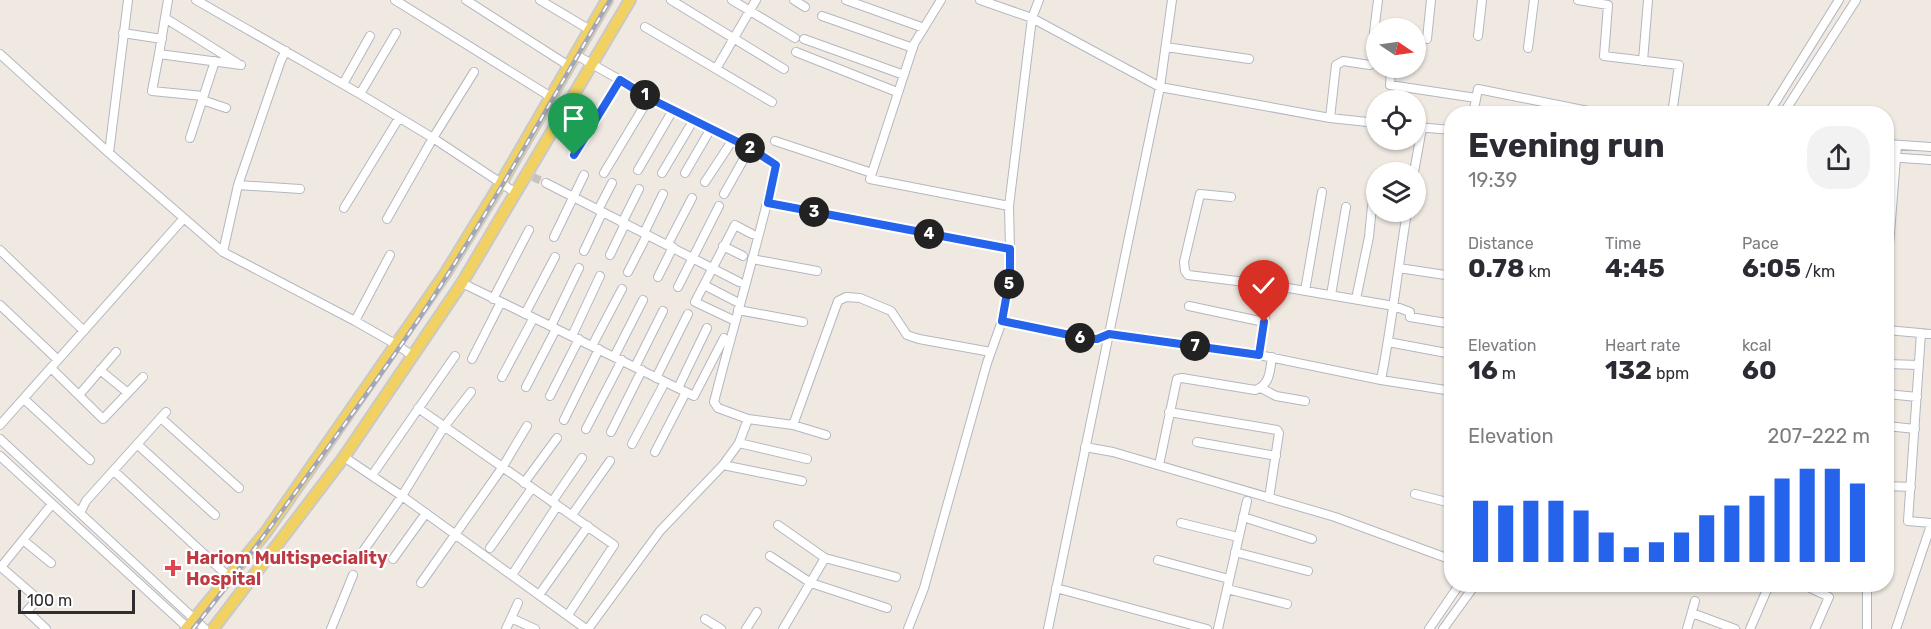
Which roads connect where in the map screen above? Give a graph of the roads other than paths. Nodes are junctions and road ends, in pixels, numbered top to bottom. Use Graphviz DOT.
graph roads {
  1 [pos="128,0"];
  2 [pos="168,0"];
  3 [pos="196,0"];
  4 [pos="395,0"];
  5 [pos="466,0"];
  6 [pos="540,0"];
  7 [pos="607,0"];
  8 [pos="630,0"];
  9 [pos="671,0"];
  10 [pos="732,0"];
  11 [pos="756,0"];
  12 [pos="794,0"];
  13 [pos="846,0"];
  14 [pos="941,0"];
  15 [pos="980,0"];
  16 [pos="1039,0"];
  17 [pos="1172,0"];
  18 [pos="1378,0"];
  19 [pos="1431,0"];
  20 [pos="1482,0"];
  21 [pos="1534,0"];
  22 [pos="1578,0"];
  23 [pos="1648,0"];
  24 [pos="1839,0"];
  25 [pos="1856,0"];
  26 [pos="1610,2"];
  27 [pos="805,7"];
  28 [pos="750,11"];
  29 [pos="822,16"];
  30 [pos="165,18"];
  31 [pos="1032,18"];
  32 [pos="1376,18"];
  33 [pos="645,27"];
  34 [pos="924,28"];
  35 [pos="590,30"];
  36 [pos="123,33"];
  37 [pos="396,33"];
  38 [pos="370,36"];
  39 [pos="1478,36"];
  40 [pos="795,38"];
  41 [pos="162,39"];
  42 [pos="804,39"];
  43 [pos="1427,39"];
  44 [pos="734,40"];
  45 [pos="1166,47"];
  46 [pos="913,48"];
  47 [pos="1528,48"];
  48 [pos="286,51"];
  49 [pos="796,52"];
  50 [pos="0,54"];
  51 [pos="159,54"];
  52 [pos="576,55"];
  53 [pos="1249,59"];
  54 [pos="1643,61"];
  55 [pos="215,62"];
  56 [pos="592,64"];
  57 [pos="1366,64"];
  58 [pos="569,66"];
  59 [pos="717,69"];
  60 [pos="784,69"];
  61 [pos="474,72"];
  62 [pos="904,75"];
  63 [pos="1390,78"];
  64 [pos="620,80"];
  65 [pos="343,84"];
  66 [pos="1160,87"];
  67 [pos="897,93"];
  68 [pos="360,94"];
  69 [pos="551,97"];
  70 [pos="203,98"];
  71 [pos="649,98"];
  72 [pos="1476,98"];
  73 [pos="772,102"];
  74 [pos="1474,106"];
  75 [pos="1563,106"];
  76 [pos="1673,106"];
  77 [pos="1773,106"];
  78 [pos="1788,106"];
  79 [pos="226,108"];
  80 [pos="673,110"];
  81 [pos="399,118"];
  82 [pos="1330,118"];
  83 [pos="693,121"];
  84 [pos="1366,122"];
  85 [pos="1426,128"];
  86 [pos="710,130"];
  87 [pos="1444,130"];
  88 [pos="190,138"];
  89 [pos="433,138"];
  90 [pos="732,141"];
  91 [pos="775,141"];
  92 [pos="1894,145"];
  93 [pos="1897,145"];
  94 [pos="1931,147"];
  95 [pos="750,148"];
  96 [pos="109,153"];
  97 [pos="574,155"];
  98 [pos="1896,157"];
  99 [pos="1931,160"];
  100 [pos="638,170"];
  101 [pos="872,172"];
  102 [pos="604,173"];
  103 [pos="662,173"];
  104 [pos="685,173"];
  105 [pos="584,175"];
  106 [pos="705,182"];
  107 [pos="1894,182"];
  108 [pos="501,183"];
  109 [pos="546,183"];
  110 [pos="612,183"];
  111 [pos="238,185"];
  112 [pos="300,189"];
  113 [pos="639,189"];
  114 [pos="1323,192"];
  115 [pos="516,193"];
  116 [pos="663,194"];
  117 [pos="724,194"];
  118 [pos="573,197"];
  119 [pos="1231,197"];
  120 [pos="692,198"];
  121 [pos="768,203"];
  122 [pos="718,206"];
  123 [pos="1009,206"];
  124 [pos="1346,207"];
  125 [pos="344,208"];
  126 [pos="600,212"];
  127 [pos="184,218"];
  128 [pos="387,219"];
  129 [pos="1370,222"];
  130 [pos="1406,222"];
  131 [pos="624,224"];
  132 [pos="529,230"];
  133 [pos="646,234"];
  134 [pos="752,234"];
  135 [pos="554,237"];
  136 [pos="670,246"];
  137 [pos="723,246"];
  138 [pos="1010,249"];
  139 [pos="0,250"];
  140 [pos="584,251"];
  141 [pos="223,252"];
  142 [pos="390,255"];
  143 [pos="610,255"];
  144 [pos="743,256"];
  145 [pos="555,257"];
  146 [pos="692,257"];
  147 [pos="752,259"];
  148 [pos="579,268"];
  149 [pos="712,268"];
  150 [pos="1399,268"];
  151 [pos="817,271"];
  152 [pos="628,272"];
  153 [pos="1444,275"];
  154 [pos="600,276"];
  155 [pos="658,277"];
  156 [pos="740,282"];
  157 [pos="462,283"];
  158 [pos="704,285"];
  159 [pos="1270,285"];
  160 [pos="678,288"];
  161 [pos="622,289"];
  162 [pos="1305,291"];
  163 [pos="1331,295"];
  164 [pos="1356,299"];
  165 [pos="644,300"];
  166 [pos="497,301"];
  167 [pos="735,301"];
  168 [pos="0,305"];
  169 [pos="1190,306"];
  170 [pos="1394,306"];
  171 [pos="738,310"];
  172 [pos="663,311"];
  173 [pos="525,314"];
  174 [pos="688,314"];
  175 [pos="533,319"];
  176 [pos="731,319"];
  177 [pos="355,321"];
  178 [pos="1002,321"];
  179 [pos="803,322"];
  180 [pos="1264,322"];
  181 [pos="1444,323"];
  182 [pos="553,328"];
  183 [pos="708,328"];
  184 [pos="84,331"];
  185 [pos="1894,331"];
  186 [pos="1921,333"];
  187 [pos="1109,334"];
  188 [pos="1931,334"];
  189 [pos="575,338"];
  190 [pos="724,338"];
  191 [pos="1388,342"];
  192 [pos="397,345"];
  193 [pos="596,348"];
  194 [pos="116,352"];
  195 [pos="991,352"];
  196 [pos="1444,352"];
  197 [pos="1259,355"];
  198 [pos="413,356"];
  199 [pos="455,356"];
  200 [pos="1272,357"];
  201 [pos="472,359"];
  202 [pos="618,359"];
  203 [pos="58,360"];
  204 [pos="1894,364"];
  205 [pos="1919,365"];
  206 [pos="51,368"];
  207 [pos="639,369"];
  208 [pos="100,370"];
  209 [pos="143,376"];
  210 [pos="502,377"];
  211 [pos="656,378"];
  212 [pos="1381,380"];
  213 [pos="665,382"];
  214 [pos="526,387"];
  215 [pos="678,388"];
  216 [pos="1261,388"];
  217 [pos="1444,390"];
  218 [pos="471,392"];
  219 [pos="686,392"];
  220 [pos="128,393"];
  221 [pos="79,395"];
  222 [pos="1894,395"];
  223 [pos="550,396"];
  224 [pos="1917,397"];
  225 [pos="24,399"];
  226 [pos="1305,401"];
  227 [pos="418,408"];
  228 [pos="1169,411"];
  229 [pos="747,419"];
  230 [pos="564,420"];
  231 [pos="0,425"];
  232 [pos="793,425"];
  233 [pos="527,426"];
  234 [pos="444,427"];
  235 [pos="1894,427"];
  236 [pos="586,429"];
  237 [pos="1915,429"];
  238 [pos="610,432"];
  239 [pos="826,435"];
  240 [pos="557,438"];
  241 [pos="0,439"];
  242 [pos="1197,442"];
  243 [pos="739,443"];
  244 [pos="137,444"];
  245 [pos="632,444"];
  246 [pos="1085,447"];
  247 [pos="655,452"];
  248 [pos="0,456"];
  249 [pos="1276,456"];
  250 [pos="344,457"];
  251 [pos="582,458"];
  252 [pos="807,459"];
  253 [pos="90,460"];
  254 [pos="610,461"];
  255 [pos="723,465"];
  256 [pos="1159,465"];
  257 [pos="502,468"];
  258 [pos="114,471"];
  259 [pos="375,471"];
  260 [pos="802,481"];
  261 [pos="524,483"];
  262 [pos="1894,486"];
  263 [pos="1911,487"];
  264 [pos="239,488"];
  265 [pos="532,488"];
  266 [pos="1415,494"];
  267 [pos="402,496"];
  268 [pos="1269,498"];
  269 [pos="1247,501"];
  270 [pos="1444,501"];
  271 [pos="52,504"];
  272 [pos="555,504"];
  273 [pos="80,513"];
  274 [pos="426,513"];
  275 [pos="215,515"];
  276 [pos="572,515"];
  277 [pos="1243,517"];
  278 [pos="1181,523"];
  279 [pos="1931,524"];
  280 [pos="778,525"];
  281 [pos="588,526"];
  282 [pos="456,535"];
  283 [pos="1238,537"];
  284 [pos="1312,539"];
  285 [pos="23,540"];
  286 [pos="490,548"];
  287 [pos="1235,552"];
  288 [pos="770,555"];
  289 [pos="359,557"];
  290 [pos="1444,557"];
  291 [pos="825,558"];
  292 [pos="393,559"];
  293 [pos="1158,560"];
  294 [pos="51,563"];
  295 [pos="1308,570"];
  296 [pos="354,574"];
  297 [pos="512,575"];
  298 [pos="229,577"];
  299 [pos="896,577"];
  300 [pos="1229,579"];
  301 [pos="421,583"];
  302 [pos="811,583"];
  303 [pos="1056,588"];
  304 [pos="1227,589"];
  305 [pos="1454,592"];
  306 [pos="1470,592"];
  307 [pos="1766,592"];
  308 [pos="1819,592"];
  309 [pos="1867,592"];
  310 [pos="539,595"];
  311 [pos="1695,601"];
  312 [pos="518,603"];
  313 [pos="1287,604"];
  314 [pos="887,608"];
  315 [pos="757,612"];
  316 [pos="1692,613"];
  317 [pos="568,615"];
  318 [pos="194,618"];
  319 [pos="511,618"];
  320 [pos="705,619"];
  321 [pos="187,628"];
  322 [pos="46,629"];
  323 [pos="206,629"];
  324 [pos="213,629"];
  325 [pos="331,629"];
  326 [pos="506,629"];
  327 [pos="535,629"];
  328 [pos="587,629"];
  329 [pos="721,629"];
  330 [pos="746,629"];
  331 [pos="783,629"];
  332 [pos="908,629"];
  333 [pos="1048,629"];
  334 [pos="1207,629"];
  335 [pos="1218,629"];
  336 [pos="1429,629"];
  337 [pos="1443,629"];
  338 [pos="1687,629"];
  339 [pos="1735,629"];
  340 [pos="1750,629"];
  341 [pos="1815,629"];
  342 [pos="1867,629"];
  343 [pos="1896,629"];
  1 -- 36 [label="street"];
  2 -- 30 [label="street"];
  3 -- 48 [label="street"];
  4 -- 69 [label="street"];
  5 -- 58 [label="street"];
  6 -- 35 [label="street"];
  7 -- 35 [label="main road"];
  8 -- 56 [label="main road"];
  9 -- 44 [label="street"];
  10 -- 28 [label="street"];
  11 -- 28 [label="street"];
  12 -- 27 [label="street"];
  13 -- 34 [label="street"];
  14 -- 34 [label="street"];
  15 -- 31 [label="street"];
  16 -- 31 [label="street"];
  17 -- 45 [label="street"];
  18 -- 32 [label="street"];
  19 -- 43 [label="street"];
  20 -- 39 [label="street"];
  21 -- 47 [label="street"];
  22 -- 26 [label="street"];
  23 -- 54 [label="street"];
  24 -- 77 [label="street"];
  25 -- 78 [label="street"];
  26 -- 54 [label="street"];
  28 -- 40 [label="street"];
  28 -- 44 [label="street"];
  29 -- 46 [label="street"];
  30 -- 41 [label="street"];
  30 -- 55 [label="street"];
  31 -- 66 [label="street"];
  31 -- 123 [label="street"];
  33 -- 59 [label="street"];
  34 -- 46 [label="street"];
  35 -- 52 [label="main road"];
  36 -- 41 [label="street"];
  36 -- 96 [label="street"];
  37 -- 68 [label="street"];
  38 -- 65 [label="street"];
  41 -- 51 [label="street"];
  42 -- 62 [label="street"];
  44 -- 59 [label="street"];
  44 -- 60 [label="street"];
  45 -- 53 [label="street"];
  45 -- 66 [label="street"];
  46 -- 62 [label="street"];
  48 -- 65 [label="street"];
  48 -- 111 [label="street"];
  49 -- 67 [label="street"];
  50 -- 96 [label="street"];
  51 -- 55 [label="street"];
  51 -- 70 [label="street"];
  52 -- 56 [label="street"];
  52 -- 58 [label="main road"];
  54 -- 76 [label="street"];
  55 -- 70 [label="street"];
  56 -- 64 [label="street"];
  56 -- 115 [label="main road"];
  57 -- 82 [label="street"];
  58 -- 69 [label="main road"];
  59 -- 73 [label="street"];
  61 -- 89 [label="street"];
  62 -- 67 [label="street"];
  63 -- 72 [label="street"];
  64 -- 71 [label="street"];
  64 -- 97 [label="street"];
  65 -- 68 [label="street"];
  66 -- 82 [label="street"];
  66 -- 187 [label="street"];
  67 -- 101 [label="street"];
  68 -- 81 [label="street"];
  69 -- 108 [label="main road"];
  70 -- 79 [label="street"];
  70 -- 88 [label="street"];
  71 -- 80 [label="street"];
  71 -- 102 [label="street"];
  72 -- 74 [label="street"];
  72 -- 75 [label="street"];
  80 -- 83 [label="street"];
  80 -- 100 [label="street"];
  81 -- 89 [label="street"];
  81 -- 125 [label="street"];
  82 -- 84 [label="street"];
  83 -- 86 [label="street"];
  83 -- 103 [label="street"];
  85 -- 87 [label="street"];
  86 -- 90 [label="street"];
  86 -- 104 [label="street"];
  89 -- 108 [label="street"];
  89 -- 128 [label="street"];
  90 -- 95 [label="street"];
  90 -- 106 [label="street"];
  91 -- 101 [label="street"];
  92 -- 93 [label="street"];
  93 -- 94 [label="street"];
  93 -- 98 [label="street"];
  95 -- 117 [label="street"];
  95 -- 121 [label="street"];
  96 -- 127 [label="street"];
  98 -- 99 [label="street"];
  98 -- 107 [label="street"];
  101 -- 123 [label="street"];
  105 -- 118 [label="street"];
  108 -- 115 [label="street"];
  108 -- 192 [label="main road"];
  109 -- 118 [label="street"];
  110 -- 126 [label="street"];
  111 -- 112 [label="street"];
  111 -- 141 [label="street"];
  113 -- 131 [label="street"];
  114 -- 162 [label="street"];
  115 -- 157 [label="main road"];
  116 -- 133 [label="street"];
  118 -- 126 [label="street"];
  118 -- 135 [label="street"];
  119 -- 159 [label="street"];
  120 -- 136 [label="street"];
  121 -- 138 [label="street"];
  121 -- 147 [label="street"];
  122 -- 146 [label="street"];
  123 -- 138 [label="street"];
  124 -- 163 [label="street"];
  126 -- 131 [label="street"];
  126 -- 140 [label="street"];
  127 -- 141 [label="street"];
  127 -- 184 [label="street"];
  129 -- 164 [label="street"];
  130 -- 150 [label="street"];
  131 -- 133 [label="street"];
  131 -- 143 [label="street"];
  132 -- 166 [label="street"];
  133 -- 136 [label="street"];
  133 -- 152 [label="street"];
  134 -- 137 [label="street"];
  136 -- 146 [label="street"];
  136 -- 155 [label="street"];
  137 -- 144 [label="street"];
  137 -- 149 [label="street"];
  138 -- 178 [label="street"];
  139 -- 184 [label="street"];
  141 -- 177 [label="street"];
  142 -- 177 [label="street"];
  145 -- 173 [label="street"];
  146 -- 149 [label="street"];
  146 -- 160 [label="street"];
  147 -- 151 [label="street"];
  147 -- 171 [label="street"];
  148 -- 182 [label="street"];
  149 -- 156 [label="street"];
  149 -- 158 [label="street"];
  150 -- 153 [label="street"];
  150 -- 170 [label="street"];
  154 -- 189 [label="street"];
  157 -- 166 [label="street"];
  157 -- 198 [label="main road"];
  158 -- 167 [label="street"];
  158 -- 176 [label="street"];
  159 -- 162 [label="street"];
  159 -- 180 [label="street"];
  161 -- 193 [label="street"];
  162 -- 163 [label="street"];
  163 -- 164 [label="street"];
  164 -- 170 [label="street"];
  165 -- 202 [label="street"];
  166 -- 173 [label="street"];
  166 -- 201 [label="street"];
  168 -- 203 [label="street"];
  169 -- 180 [label="street"];
  170 -- 181 [label="street"];
  170 -- 191 [label="street"];
  171 -- 179 [label="street"];
  171 -- 229 [label="street"];
  172 -- 207 [label="street"];
  173 -- 175 [label="street"];
  174 -- 211 [label="street"];
  175 -- 182 [label="street"];
  175 -- 210 [label="street"];
  177 -- 192 [label="street"];
  178 -- 187 [label="street"];
  178 -- 195 [label="street"];
  180 -- 197 [label="street"];
  182 -- 189 [label="street"];
  182 -- 214 [label="street"];
  183 -- 215 [label="street"];
  184 -- 203 [label="street"];
  185 -- 186 [label="street"];
  186 -- 188 [label="street"];
  186 -- 205 [label="street"];
  187 -- 197 [label="street"];
  187 -- 246 [label="street"];
  189 -- 193 [label="street"];
  189 -- 223 [label="street"];
  190 -- 219 [label="street"];
  191 -- 196 [label="street"];
  191 -- 212 [label="street"];
  192 -- 198 [label="street"];
  192 -- 298 [label="main road"];
  193 -- 202 [label="street"];
  193 -- 230 [label="street"];
  194 -- 208 [label="street"];
  195 -- 232 [label="street"];
  195 -- 332 [label="street"];
  197 -- 200 [label="street"];
  198 -- 250 [label="main road"];
  199 -- 227 [label="street"];
  200 -- 212 [label="street"];
  200 -- 216 [label="street"];
  202 -- 207 [label="street"];
  202 -- 236 [label="street"];
  203 -- 206 [label="street"];
  204 -- 205 [label="street"];
  205 -- 224 [label="street"];
  206 -- 221 [label="street"];
  206 -- 225 [label="street"];
  207 -- 211 [label="street"];
  207 -- 238 [label="street"];
  208 -- 220 [label="street"];
  208 -- 221 [label="street"];
  209 -- 220 [label="street"];
  211 -- 213 [label="street"];
  212 -- 217 [label="street"];
  213 -- 215 [label="street"];
  213 -- 245 [label="street"];
  215 -- 219 [label="street"];
  216 -- 226 [label="street"];
  216 -- 228 [label="street"];
  218 -- 234 [label="street"];
  219 -- 247 [label="street"];
  220 -- 221 [label="street"];
  222 -- 224 [label="street"];
  224 -- 237 [label="street"];
  225 -- 231 [label="street"];
  225 -- 253 [label="street"];
  227 -- 234 [label="street"];
  227 -- 259 [label="street"];
  228 -- 249 [label="street"];
  228 -- 256 [label="street"];
  229 -- 232 [label="street"];
  229 -- 243 [label="street"];
  232 -- 239 [label="street"];
  233 -- 257 [label="street"];
  234 -- 257 [label="street"];
  234 -- 267 [label="street"];
  235 -- 237 [label="street"];
  237 -- 263 [label="street"];
  240 -- 261 [label="street"];
  241 -- 273 [label="street"];
  242 -- 249 [label="street"];
  243 -- 252 [label="street"];
  243 -- 255 [label="street"];
  244 -- 258 [label="street"];
  244 -- 264 [label="street"];
  244 -- 275 [label="street"];
  246 -- 256 [label="street"];
  246 -- 303 [label="street"];
  248 -- 271 [label="street"];
  249 -- 268 [label="street"];
  250 -- 267 [label="street"];
  250 -- 324 [label="main road"];
  251 -- 272 [label="street"];
  254 -- 276 [label="street"];
  255 -- 260 [label="street"];
  255 -- 328 [label="street"];
  256 -- 268 [label="street"];
  257 -- 261 [label="street"];
  257 -- 282 [label="street"];
  258 -- 273 [label="street"];
  258 -- 298 [label="street"];
  261 -- 265 [label="street"];
  262 -- 263 [label="street"];
  263 -- 279 [label="street"];
  265 -- 272 [label="street"];
  265 -- 286 [label="street"];
  266 -- 270 [label="street"];
  267 -- 274 [label="street"];
  267 -- 289 [label="street"];
  268 -- 290 [label="street"];
  269 -- 277 [label="street"];
  271 -- 285 [label="street"];
  271 -- 321 [label="street"];
  272 -- 276 [label="street"];
  272 -- 297 [label="street"];
  273 -- 318 [label="street"];
  274 -- 282 [label="street"];
  274 -- 292 [label="street"];
  276 -- 281 [label="street"];
  277 -- 283 [label="street"];
  277 -- 284 [label="street"];
  278 -- 283 [label="street"];
  279 -- 343 [label="street"];
  280 -- 291 [label="street"];
  281 -- 310 [label="street"];
  281 -- 317 [label="street"];
  282 -- 297 [label="street"];
  282 -- 301 [label="street"];
  283 -- 287 [label="street"];
  285 -- 294 [label="street"];
  285 -- 322 [label="street"];
  287 -- 295 [label="street"];
  287 -- 300 [label="street"];
  288 -- 302 [label="street"];
  291 -- 299 [label="street"];
  291 -- 302 [label="street"];
  293 -- 300 [label="street"];
  296 -- 325 [label="street"];
  297 -- 310 [label="street"];
  298 -- 318 [label="main road"];
  300 -- 304 [label="street"];
  302 -- 314 [label="street"];
  302 -- 331 [label="street"];
  303 -- 333 [label="street"];
  303 -- 334 [label="street"];
  304 -- 313 [label="street"];
  304 -- 335 [label="street"];
  305 -- 336 [label="street"];
  306 -- 337 [label="street"];
  307 -- 340 [label="street"];
  308 -- 341 [label="street"];
  309 -- 342 [label="street"];
  310 -- 317 [label="street"];
  311 -- 316 [label="street"];
  312 -- 319 [label="street"];
  315 -- 330 [label="street"];
  316 -- 338 [label="street"];
  316 -- 339 [label="street"];
  317 -- 328 [label="street"];
  318 -- 321 [label="main road"];
  318 -- 323 [label="street"];
  319 -- 326 [label="street"];
  319 -- 327 [label="street"];
  320 -- 329 [label="street"];
}
